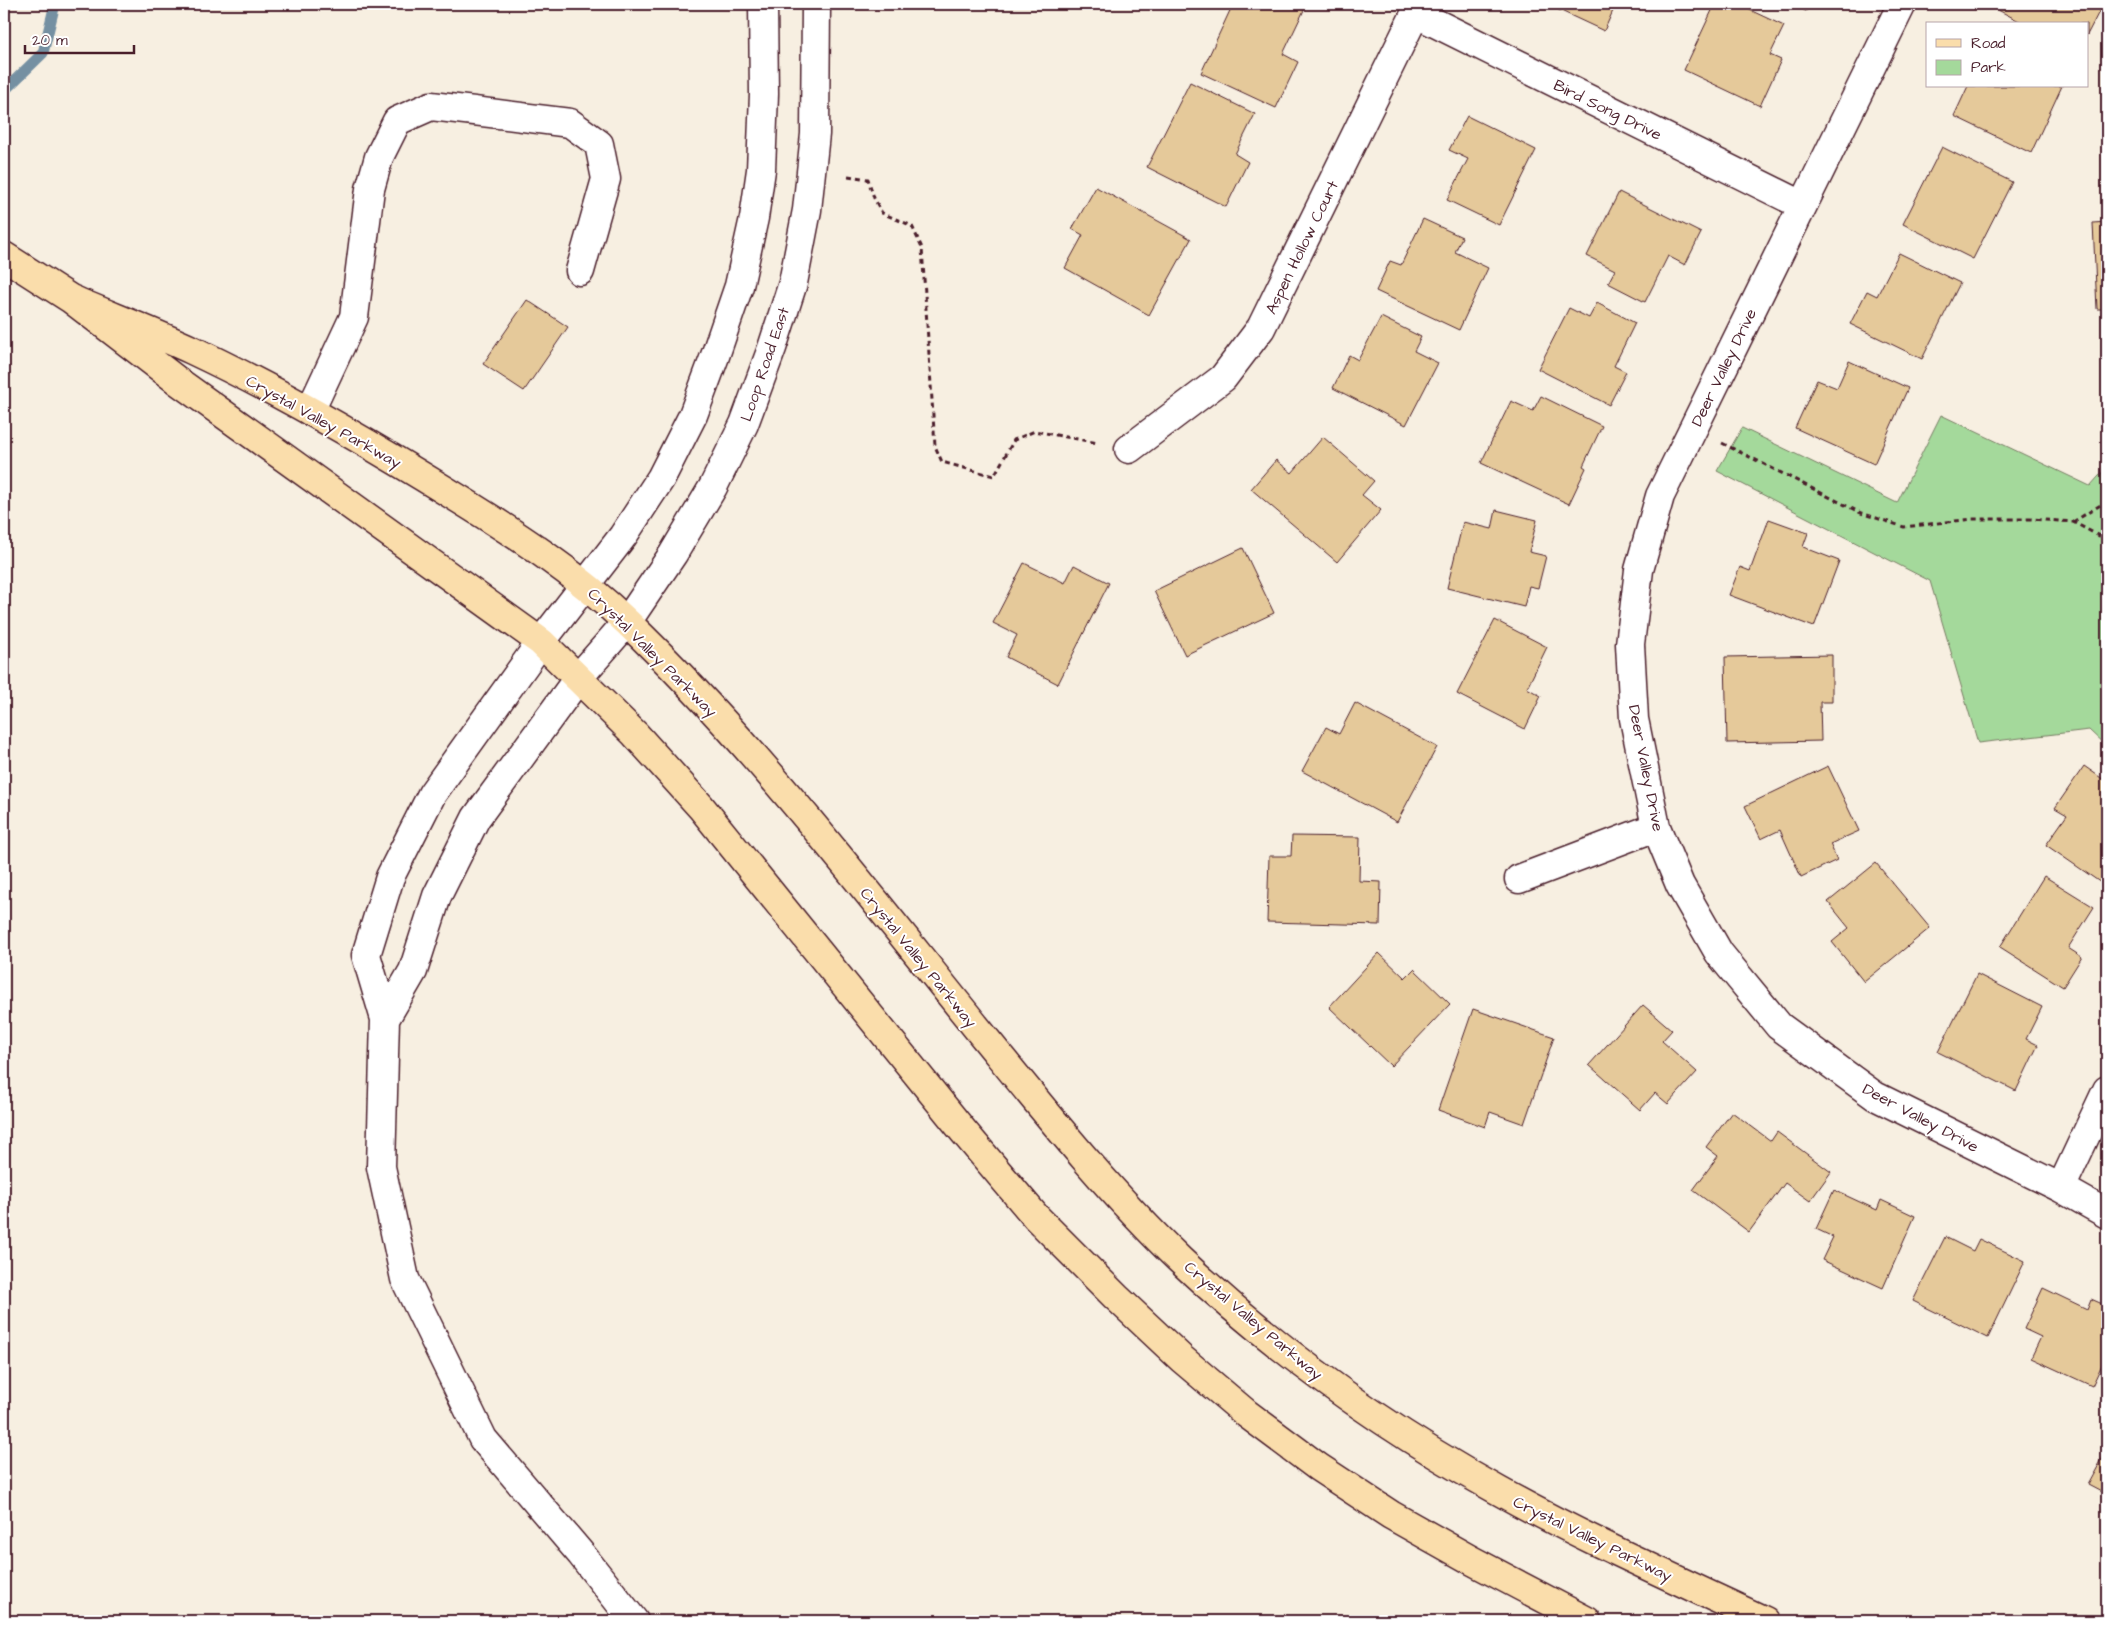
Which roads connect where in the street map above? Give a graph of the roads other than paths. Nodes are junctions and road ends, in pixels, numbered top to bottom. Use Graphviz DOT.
graph roads {
  1 [pos="762,4"];
  2 [pos="816,4"];
  3 [pos="1902,4"];
  4 [pos="1418,9"];
  5 [pos="1802,205"];
  6 [pos="4,256"];
  7 [pos="580,271"];
  8 [pos="71,299"];
  9 [pos="310,411"];
  10 [pos="1128,449"];
  11 [pos="585,584"];
  12 [pos="627,622"];
  13 [pos="542,642"];
  14 [pos="579,677"];
  15 [pos="1656,827"];
  16 [pos="1519,880"];
  17 [pos="385,1019"];
  18 [pos="2107,1090"];
  19 [pos="2061,1188"];
  20 [pos="2107,1214"];
  21 [pos="634,1621"];
  22 [pos="1587,1621"];
  23 [pos="1764,1621"];
  1 -- 11 [label="street"];
  2 -- 12 [label="street, Loop Road East"];
  3 -- 5 [label="street, Deer Valley Drive"];
  4 -- 5 [label="street, Bird Song Drive"];
  4 -- 10 [label="street, Aspen Hollow Court"];
  5 -- 15 [label="street, Deer Valley Drive"];
  6 -- 8 [label="main road, Crystal Valley Parkway"];
  7 -- 9 [label="street"];
  8 -- 9 [label="main road, Crystal Valley Parkway"];
  8 -- 13 [label="main road, Crystal Valley Parkway"];
  9 -- 11 [label="main road, Crystal Valley Parkway"];
  11 -- 12 [label="main road, Crystal Valley Parkway"];
  11 -- 13 [label="street"];
  12 -- 14 [label="street, Loop Road East"];
  12 -- 23 [label="main road, Crystal Valley Parkway"];
  13 -- 14 [label="main road, Crystal Valley Parkway"];
  13 -- 17 [label="street"];
  14 -- 17 [label="street, Loop Road East"];
  14 -- 22 [label="main road, Crystal Valley Parkway"];
  15 -- 16 [label="street"];
  15 -- 19 [label="street, Deer Valley Drive"];
  17 -- 21 [label="street"];
  18 -- 19 [label="street"];
  19 -- 20 [label="street, Deer Valley Drive"];
}
